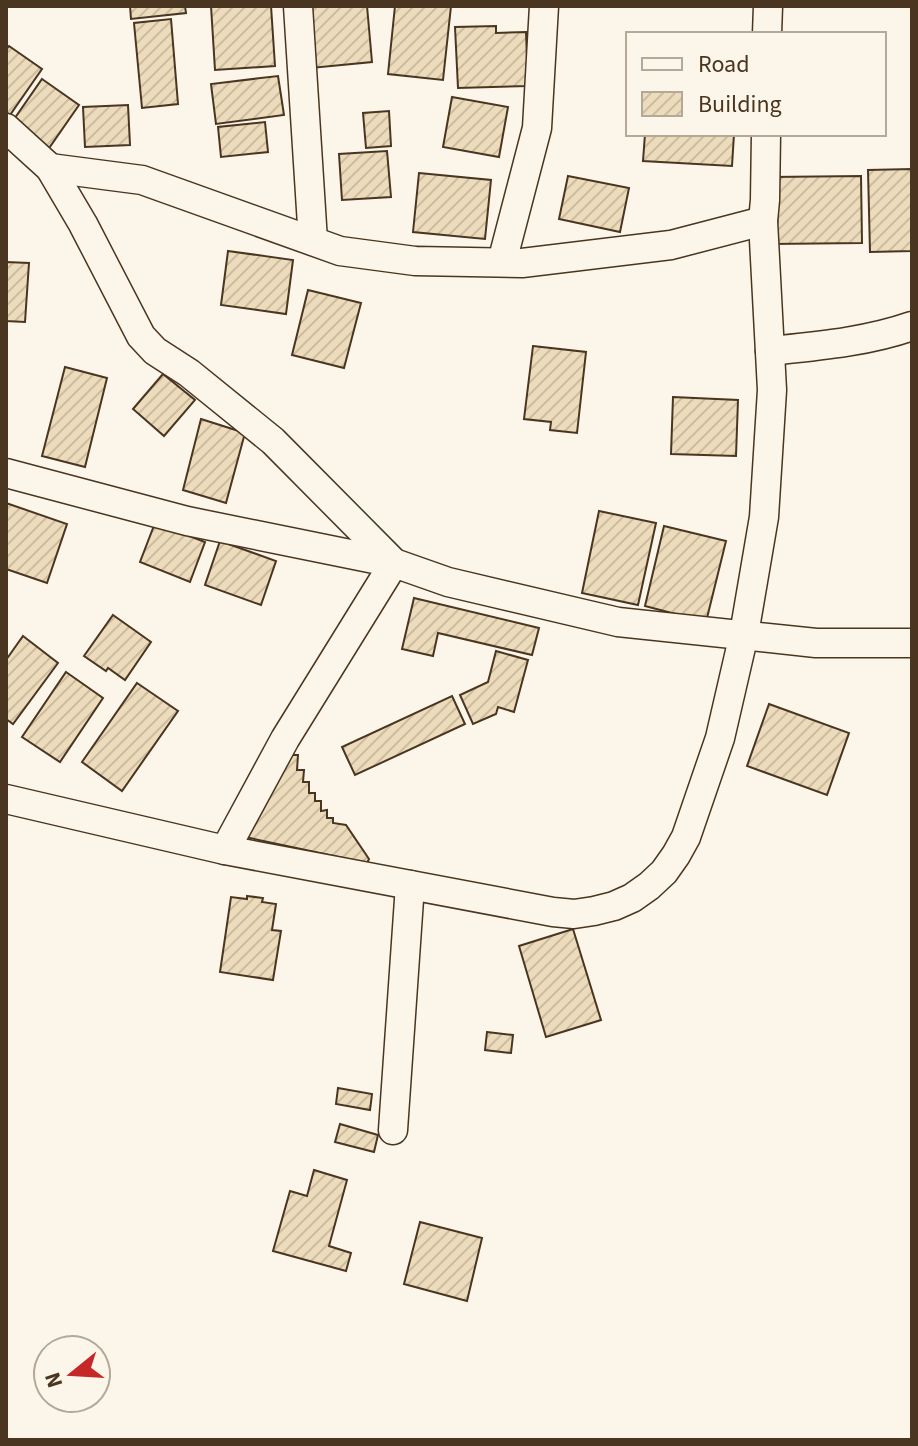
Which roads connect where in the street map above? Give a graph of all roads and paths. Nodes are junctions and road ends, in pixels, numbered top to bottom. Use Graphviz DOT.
graph roads {
  1 [pos="298,6"];
  2 [pos="544,6"];
  3 [pos="768,6"];
  4 [pos="767,32"];
  5 [pos="6,128"];
  6 [pos="766,136"];
  7 [pos="50,168"];
  8 [pos="763,221"];
  9 [pos="313,241"];
  10 [pos="502,262"];
  11 [pos="912,326"];
  12 [pos="770,351"];
  13 [pos="6,473"];
  14 [pos="394,563"];
  15 [pos="744,634"];
  16 [pos="912,643"];
  17 [pos="6,799"];
  18 [pos="225,850"];
  19 [pos="410,885"];
  20 [pos="393,1130"];
  1 -- 9 [label="street"];
  2 -- 10 [label="street"];
  3 -- 4 [label="street"];
  5 -- 7 [label="street"];
  6 -- 8 [label="street"];
  7 -- 9 [label="street"];
  7 -- 14 [label="street"];
  8 -- 10 [label="street"];
  8 -- 12 [label="street"];
  9 -- 10 [label="street"];
  11 -- 12 [label="street"];
  12 -- 15 [label="street"];
  13 -- 14 [label="street"];
  14 -- 15 [label="street"];
  14 -- 18 [label="street"];
  15 -- 16 [label="street"];
  15 -- 19 [label="street"];
  17 -- 18 [label="street"];
  18 -- 19 [label="street"];
  19 -- 20 [label="street"];
}
